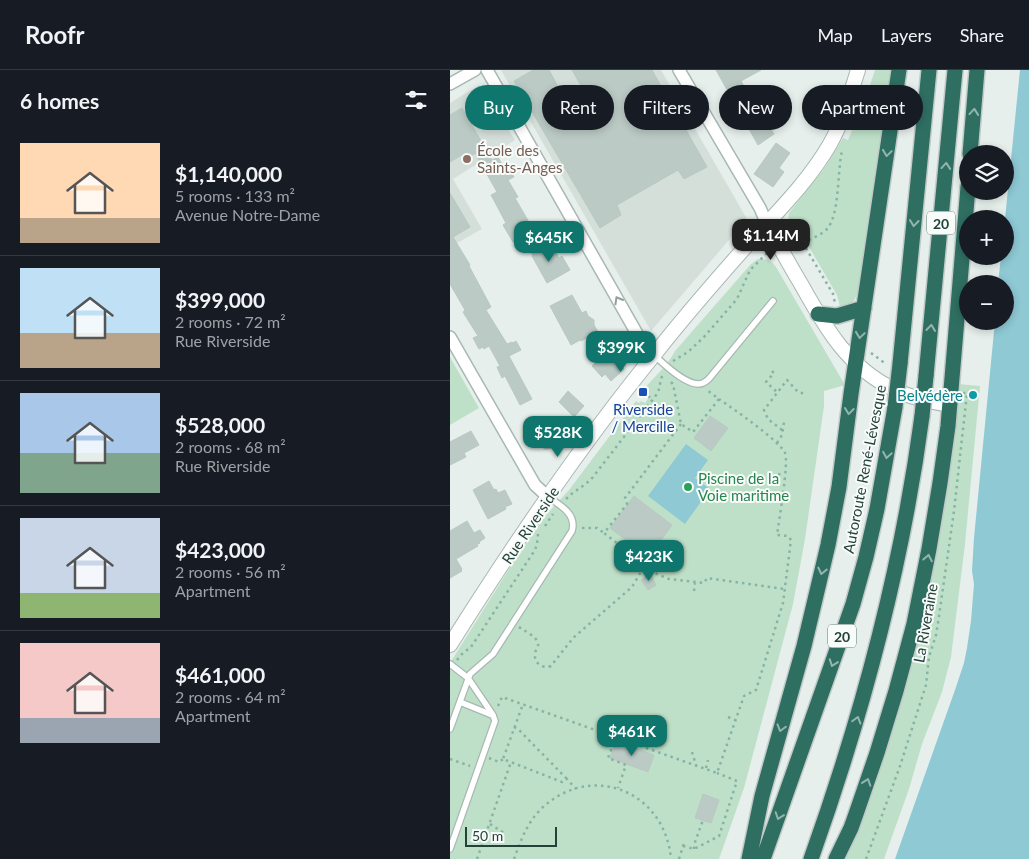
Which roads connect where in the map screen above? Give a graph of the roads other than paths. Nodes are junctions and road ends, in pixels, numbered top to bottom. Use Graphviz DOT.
graph roads {
  1 [pos="475,70"];
  2 [pos="487,70"];
  3 [pos="679,70"];
  4 [pos="858,70"];
  5 [pos="899,70"];
  6 [pos="928,70"];
  7 [pos="955,70"];
  8 [pos="977,70"];
  9 [pos="450,84"];
  10 [pos="971,145"];
  11 [pos="967,200"];
  12 [pos="767,224"];
  13 [pos="773,301"];
  14 [pos="864,308"];
  15 [pos="818,314"];
  16 [pos="450,337"];
  17 [pos="654,355"];
  18 [pos="856,363"];
  19 [pos="950,405"];
  20 [pos="548,496"];
  21 [pos="450,645"];
  22 [pos="450,664"];
  23 [pos="468,678"];
  24 [pos="460,702"];
  25 [pos="493,715"];
  26 [pos="450,729"];
  27 [pos="450,850"];
  28 [pos="749,859"];
  29 [pos="764,859"];
  30 [pos="811,859"];
  31 [pos="836,859"];
  1 -- 9 [label="street"];
  17 -- 2 [label="street, one-way"];
  3 -- 12 [label="street"];
  4 -- 12 [label="street, Rue Riverside"];
  5 -- 14 [label="highway, one-way"];
  6 -- 29 [label="highway, Autoroute René-Lévesque / 20, one-way, bridge"];
  30 -- 7 [label="highway, 20, one-way, bridge"];
  10 -- 8 [label="highway, one-way"];
  11 -- 19 [label="highway"];
  12 -- 15 [label="street"];
  12 -- 17 [label="street, Rue Riverside"];
  13 -- 17 [label="lane"];
  14 -- 15 [label="highway"];
  14 -- 18 [label="highway, one-way"];
  15 -- 18 [label="street"];
  16 -- 20 [label="street"];
  17 -- 20 [label="street, Rue Riverside"];
  18 -- 19 [label="street"];
  18 -- 28 [label="highway, one-way"];
  31 -- 19 [label="highway, one-way"];
  20 -- 21 [label="street, Rue Riverside"];
  20 -- 23 [label="lane"];
  22 -- 23 [label="lane"];
  23 -- 24 [label="lane"];
  23 -- 25 [label="lane"];
  24 -- 25 [label="lane"];
  24 -- 26 [label="lane"];
  25 -- 27 [label="lane"];
}
